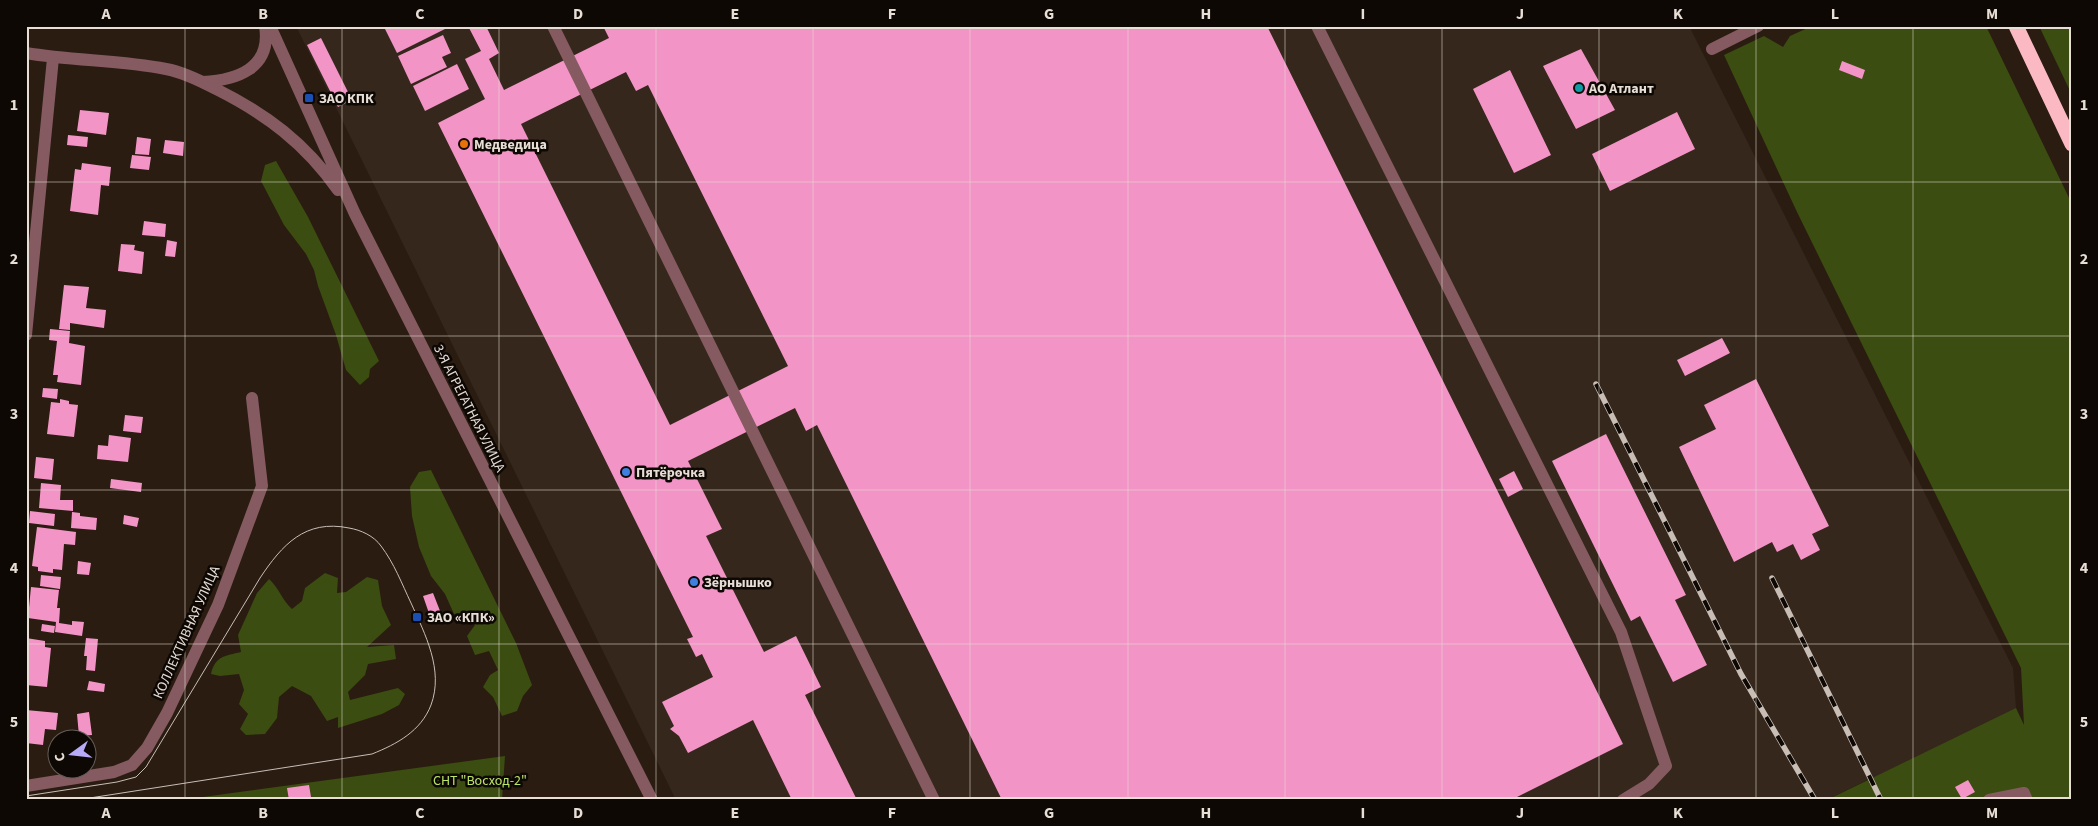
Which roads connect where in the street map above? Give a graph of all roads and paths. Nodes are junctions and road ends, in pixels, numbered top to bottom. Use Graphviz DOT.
graph roads {
  1 [pos="265,26"];
  2 [pos="270,26"];
  3 [pos="553,26"];
  4 [pos="1317,26"];
  5 [pos="1758,26"];
  6 [pos="2016,26"];
  7 [pos="1712,49"];
  8 [pos="26,53"];
  9 [pos="53,58"];
  10 [pos="203,82"];
  11 [pos="2072,144"];
  12 [pos="355,214"];
  13 [pos="29,278"];
  14 [pos="26,335"];
  15 [pos="252,398"];
  16 [pos="26,786"];
  17 [pos="652,800"];
  18 [pos="934,800"];
  19 [pos="1623,800"];
  20 [pos="1989,800"];
  21 [pos="2026,800"];
  1 -- 10 [label="street"];
  2 -- 12 [label="street, 3-Я АГРЕГАТНАЯ УЛИЦА"];
  3 -- 18 [label="street"];
  4 -- 19 [label="street"];
  5 -- 7 [label="street"];
  6 -- 11 [label="highway"];
  8 -- 9 [label="street"];
  9 -- 10 [label="street"];
  9 -- 13 [label="street"];
  10 -- 12 [label="street"];
  12 -- 17 [label="street, 3-Я АГРЕГАТНАЯ УЛИЦА"];
  13 -- 14 [label="street"];
  15 -- 16 [label="street, КОЛЛЕКТИВНАЯ УЛИЦА"];
  20 -- 21 [label="street"];
}
